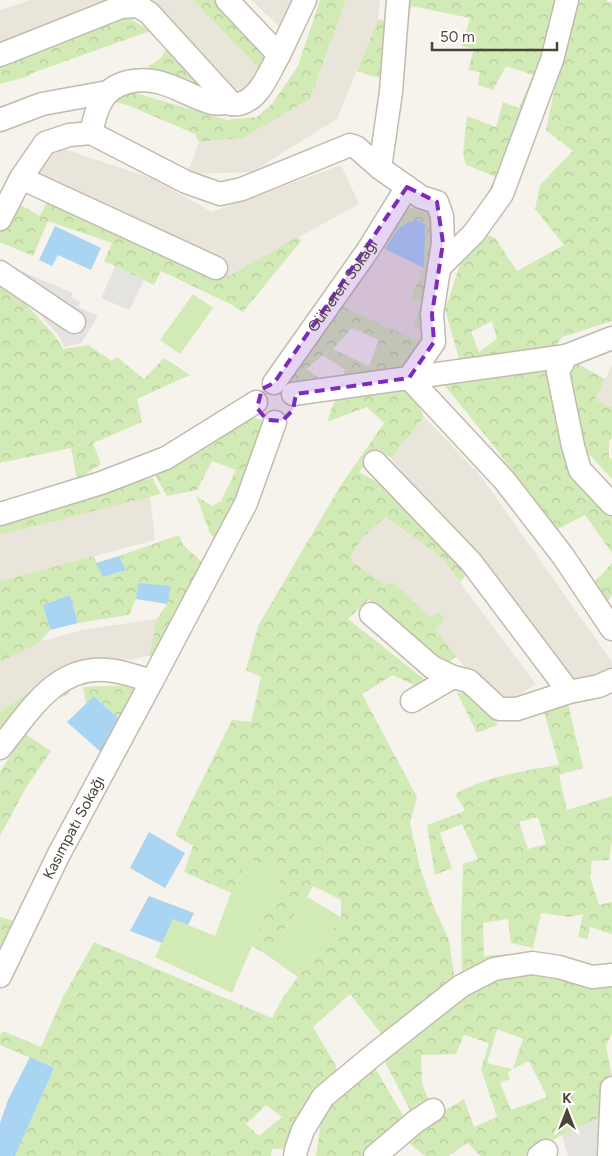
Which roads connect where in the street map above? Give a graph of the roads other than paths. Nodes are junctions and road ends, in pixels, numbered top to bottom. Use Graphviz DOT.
graph roads {
  1 [pos="227,0"];
  2 [pos="305,0"];
  3 [pos="398,0"];
  4 [pos="567,0"];
  5 [pos="0,55"];
  6 [pos="279,55"];
  7 [pos="108,92"];
  8 [pos="232,104"];
  9 [pos="0,120"];
  10 [pos="91,133"];
  11 [pos="380,168"];
  12 [pos="21,178"];
  13 [pos="407,187"];
  14 [pos="0,219"];
  15 [pos="216,268"];
  16 [pos="439,268"];
  17 [pos="0,272"];
  18 [pos="74,322"];
  19 [pos="612,338"];
  20 [pos="566,356"];
  21 [pos="409,378"];
  22 [pos="284,389"];
  23 [pos="256,402"];
  24 [pos="275,422"];
  25 [pos="375,462"];
  26 [pos="612,504"];
  27 [pos="0,514"];
  28 [pos="371,614"];
  29 [pos="609,617"];
  30 [pos="453,677"];
  31 [pos="612,680"];
  32 [pos="152,681"];
  33 [pos="569,692"];
  34 [pos="412,702"];
  35 [pos="0,748"];
  36 [pos="612,975"];
  37 [pos="0,976"];
  38 [pos="612,1088"];
  39 [pos="433,1110"];
  40 [pos="295,1156"];
  41 [pos="375,1156"];
  42 [pos="609,1156"];
  1 -- 6 [label="street"];
  2 -- 6 [label="street"];
  3 -- 11 [label="street"];
  4 -- 16 [label="street"];
  5 -- 8 [label="street"];
  6 -- 8 [label="street"];
  7 -- 8 [label="street"];
  7 -- 9 [label="street"];
  7 -- 10 [label="street"];
  10 -- 11 [label="street"];
  10 -- 12 [label="street"];
  11 -- 13 [label="street"];
  12 -- 14 [label="street"];
  12 -- 15 [label="street"];
  13 -- 16 [label="street"];
  13 -- 22 [label="street, Gülveren Sokağı"];
  16 -- 21 [label="street"];
  17 -- 18 [label="street"];
  19 -- 20 [label="street"];
  20 -- 21 [label="street"];
  20 -- 26 [label="street"];
  21 -- 22 [label="street"];
  21 -- 29 [label="street"];
  22 -- 23 [label="street"];
  22 -- 24 [label="street"];
  23 -- 24 [label="street"];
  23 -- 27 [label="street"];
  24 -- 32 [label="street, Kasımpatı Sokağı"];
  25 -- 33 [label="street"];
  28 -- 30 [label="street"];
  30 -- 33 [label="street"];
  30 -- 34 [label="street"];
  31 -- 33 [label="street"];
  32 -- 35 [label="street"];
  32 -- 37 [label="street, Kasımpatı Sokağı"];
  36 -- 40 [label="street"];
  38 -- 42 [label="street"];
  39 -- 41 [label="street"];
}
